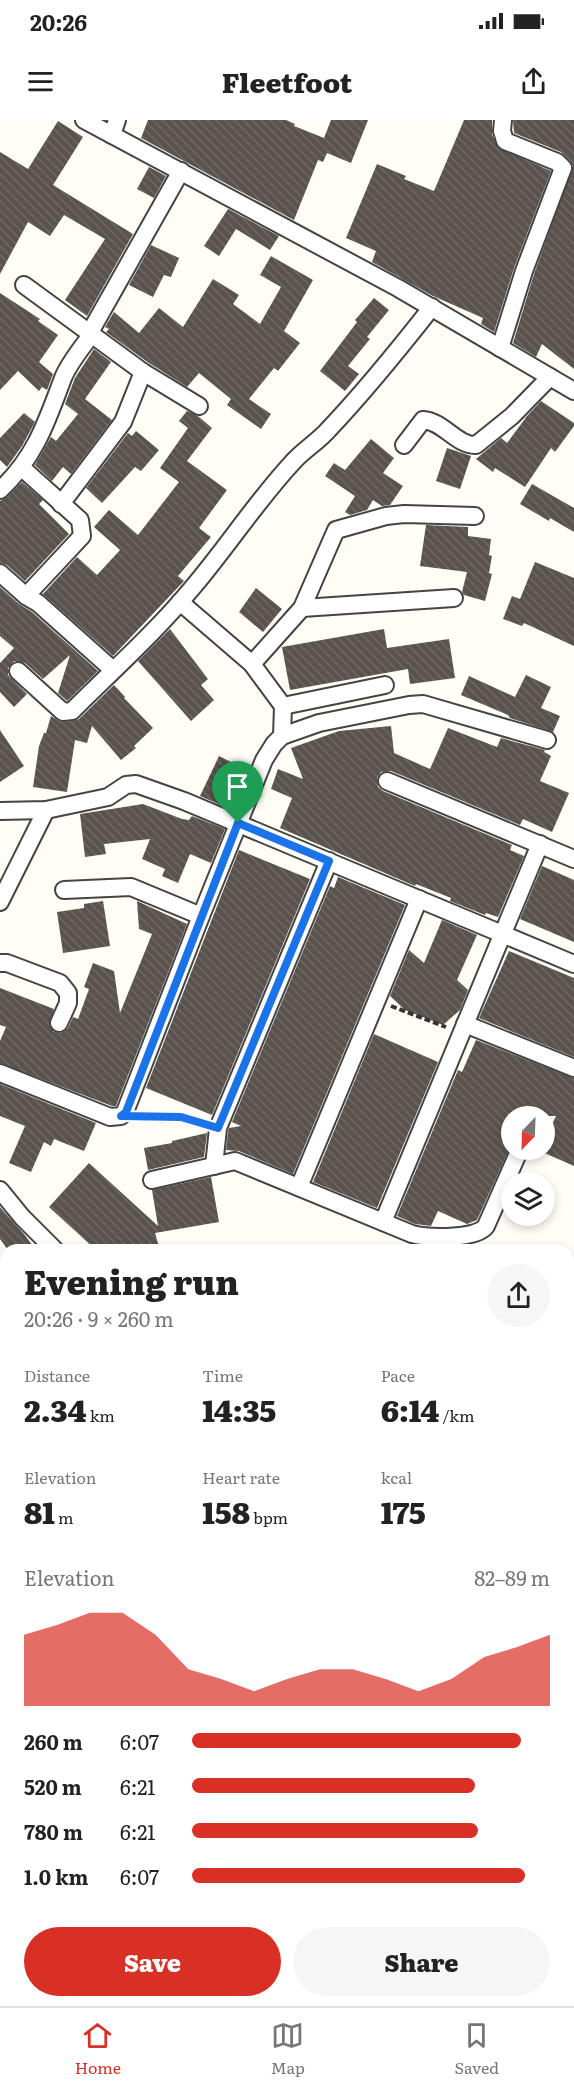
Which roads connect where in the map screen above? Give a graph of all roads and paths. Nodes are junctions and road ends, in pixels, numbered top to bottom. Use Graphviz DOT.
graph roads {
  1 [pos="84,120"];
  2 [pos="503,120"];
  3 [pos="115,127"];
  4 [pos="181,171"];
  5 [pos="24,285"];
  6 [pos="432,308"];
  7 [pos="90,335"];
  8 [pos="500,348"];
  9 [pos="143,372"];
  10 [pos="550,377"];
  11 [pos="574,391"];
  12 [pos="199,406"];
  13 [pos="404,445"];
  14 [pos="21,467"];
  15 [pos="0,490"];
  16 [pos="61,504"];
  17 [pos="475,516"];
  18 [pos="0,573"];
  19 [pos="26,596"];
  20 [pos="454,598"];
  21 [pos="180,602"];
  22 [pos="302,608"];
  23 [pos="252,664"];
  24 [pos="18,670"];
  25 [pos="113,670"];
  26 [pos="385,685"];
  27 [pos="283,706"];
  28 [pos="282,736"];
  29 [pos="547,740"];
  30 [pos="387,781"];
  31 [pos="46,810"];
  32 [pos="0,811"];
  33 [pos="238,823"];
  34 [pos="540,844"];
  35 [pos="574,859"];
  36 [pos="329,861"];
  37 [pos="64,890"];
  38 [pos="419,899"];
  39 [pos="0,902"];
  40 [pos="201,916"];
  41 [pos="502,934"];
  42 [pos="0,963"];
  43 [pos="574,964"];
  44 [pos="376,1000"];
  45 [pos="59,1023"];
  46 [pos="463,1028"];
  47 [pos="574,1068"];
  48 [pos="0,1072"];
  49 [pos="121,1116"];
  50 [pos="218,1128"];
  51 [pos="515,1160"];
  52 [pos="214,1166"];
  53 [pos="152,1180"];
  54 [pos="299,1187"];
  55 [pos="0,1190"];
  56 [pos="382,1222"];
  57 [pos="49,1244"];
  1 -- 3 [label="street"];
  2 -- 8 [label="street"];
  3 -- 4 [label="street"];
  4 -- 6 [label="street"];
  4 -- 7 [label="street"];
  5 -- 7 [label="street"];
  6 -- 8 [label="street"];
  6 -- 21 [label="street"];
  7 -- 9 [label="street"];
  7 -- 14 [label="street"];
  8 -- 10 [label="street"];
  9 -- 12 [label="street"];
  9 -- 16 [label="street"];
  10 -- 11 [label="street"];
  10 -- 13 [label="street"];
  14 -- 15 [label="street"];
  14 -- 16 [label="street"];
  16 -- 19 [label="street"];
  17 -- 22 [label="street"];
  18 -- 19 [label="street"];
  19 -- 25 [label="street"];
  20 -- 22 [label="street"];
  21 -- 23 [label="street"];
  21 -- 25 [label="street"];
  22 -- 23 [label="street"];
  23 -- 27 [label="street"];
  24 -- 25 [label="street"];
  26 -- 27 [label="street"];
  27 -- 28 [label="street"];
  28 -- 29 [label="street"];
  28 -- 33 [label="street"];
  30 -- 34 [label="street"];
  31 -- 32 [label="street"];
  31 -- 33 [label="street"];
  31 -- 39 [label="street"];
  33 -- 36 [label="street"];
  33 -- 40 [label="street"];
  34 -- 35 [label="street"];
  34 -- 41 [label="street"];
  36 -- 38 [label="street"];
  36 -- 50 [label="street"];
  37 -- 40 [label="street"];
  38 -- 41 [label="street"];
  38 -- 44 [label="street"];
  40 -- 49 [label="street"];
  41 -- 43 [label="street"];
  41 -- 46 [label="street"];
  42 -- 45 [label="street"];
  44 -- 46 [label="path"];
  44 -- 54 [label="street"];
  46 -- 47 [label="street"];
  46 -- 56 [label="street"];
  48 -- 49 [label="street"];
  49 -- 50 [label="lane"];
  50 -- 52 [label="street"];
  51 -- 56 [label="street"];
  52 -- 53 [label="street"];
  52 -- 54 [label="street"];
  54 -- 56 [label="street"];
  55 -- 57 [label="street"];
}
